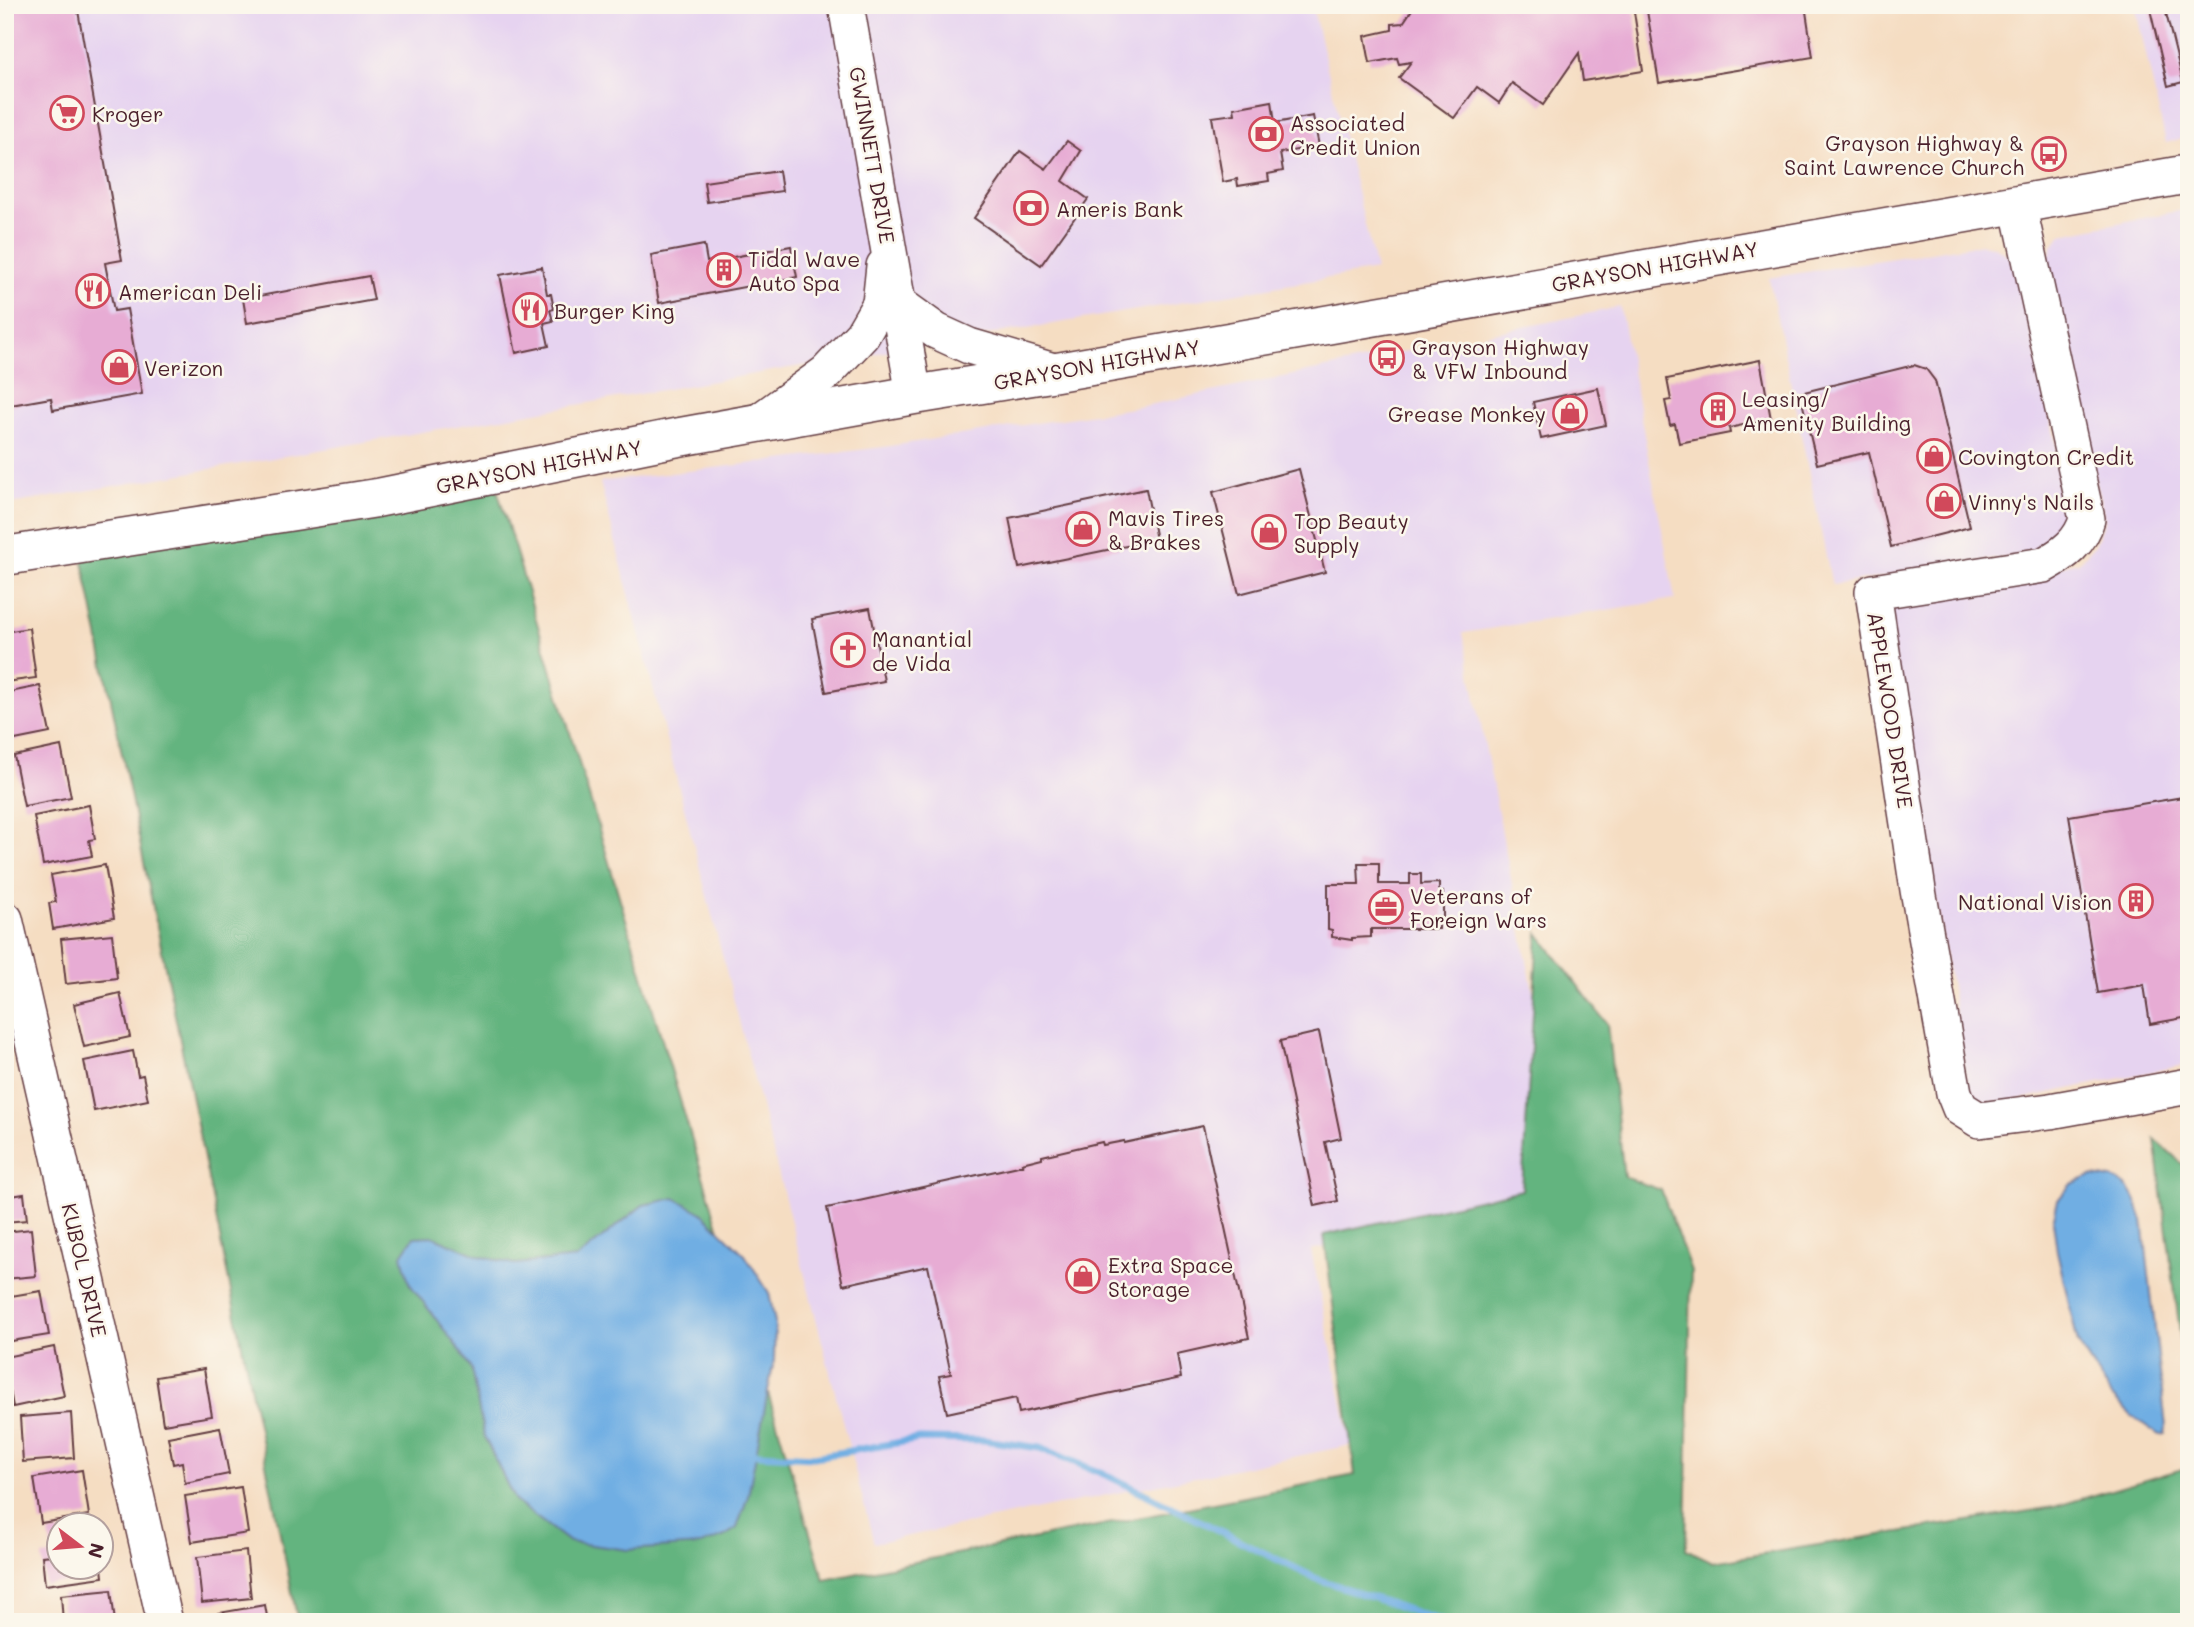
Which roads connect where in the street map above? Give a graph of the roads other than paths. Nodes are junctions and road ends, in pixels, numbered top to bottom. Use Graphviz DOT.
graph roads {
  1 [pos="846,5"];
  2 [pos="2189,174"];
  3 [pos="2018,204"];
  4 [pos="888,234"];
  5 [pos="900,305"];
  6 [pos="1057,372"];
  7 [pos="914,394"];
  8 [pos="757,423"];
  9 [pos="5,556"];
  10 [pos="5,919"];
  11 [pos="2189,1086"];
  12 [pos="165,1622"];
  1 -- 4 [label="street, GWINNETT DRIVE"];
  2 -- 3 [label="main road, GRAYSON HIGHWAY"];
  3 -- 6 [label="main road, GRAYSON HIGHWAY"];
  3 -- 11 [label="street, APPLEWOOD DRIVE"];
  4 -- 5 [label="street, GWINNETT DRIVE"];
  4 -- 8 [label="street"];
  5 -- 6 [label="street"];
  5 -- 7 [label="street, GWINNETT DRIVE"];
  6 -- 7 [label="main road, GRAYSON HIGHWAY"];
  7 -- 8 [label="main road, GRAYSON HIGHWAY"];
  8 -- 9 [label="main road, GRAYSON HIGHWAY"];
  10 -- 12 [label="street, KUBOL DRIVE"];
}
